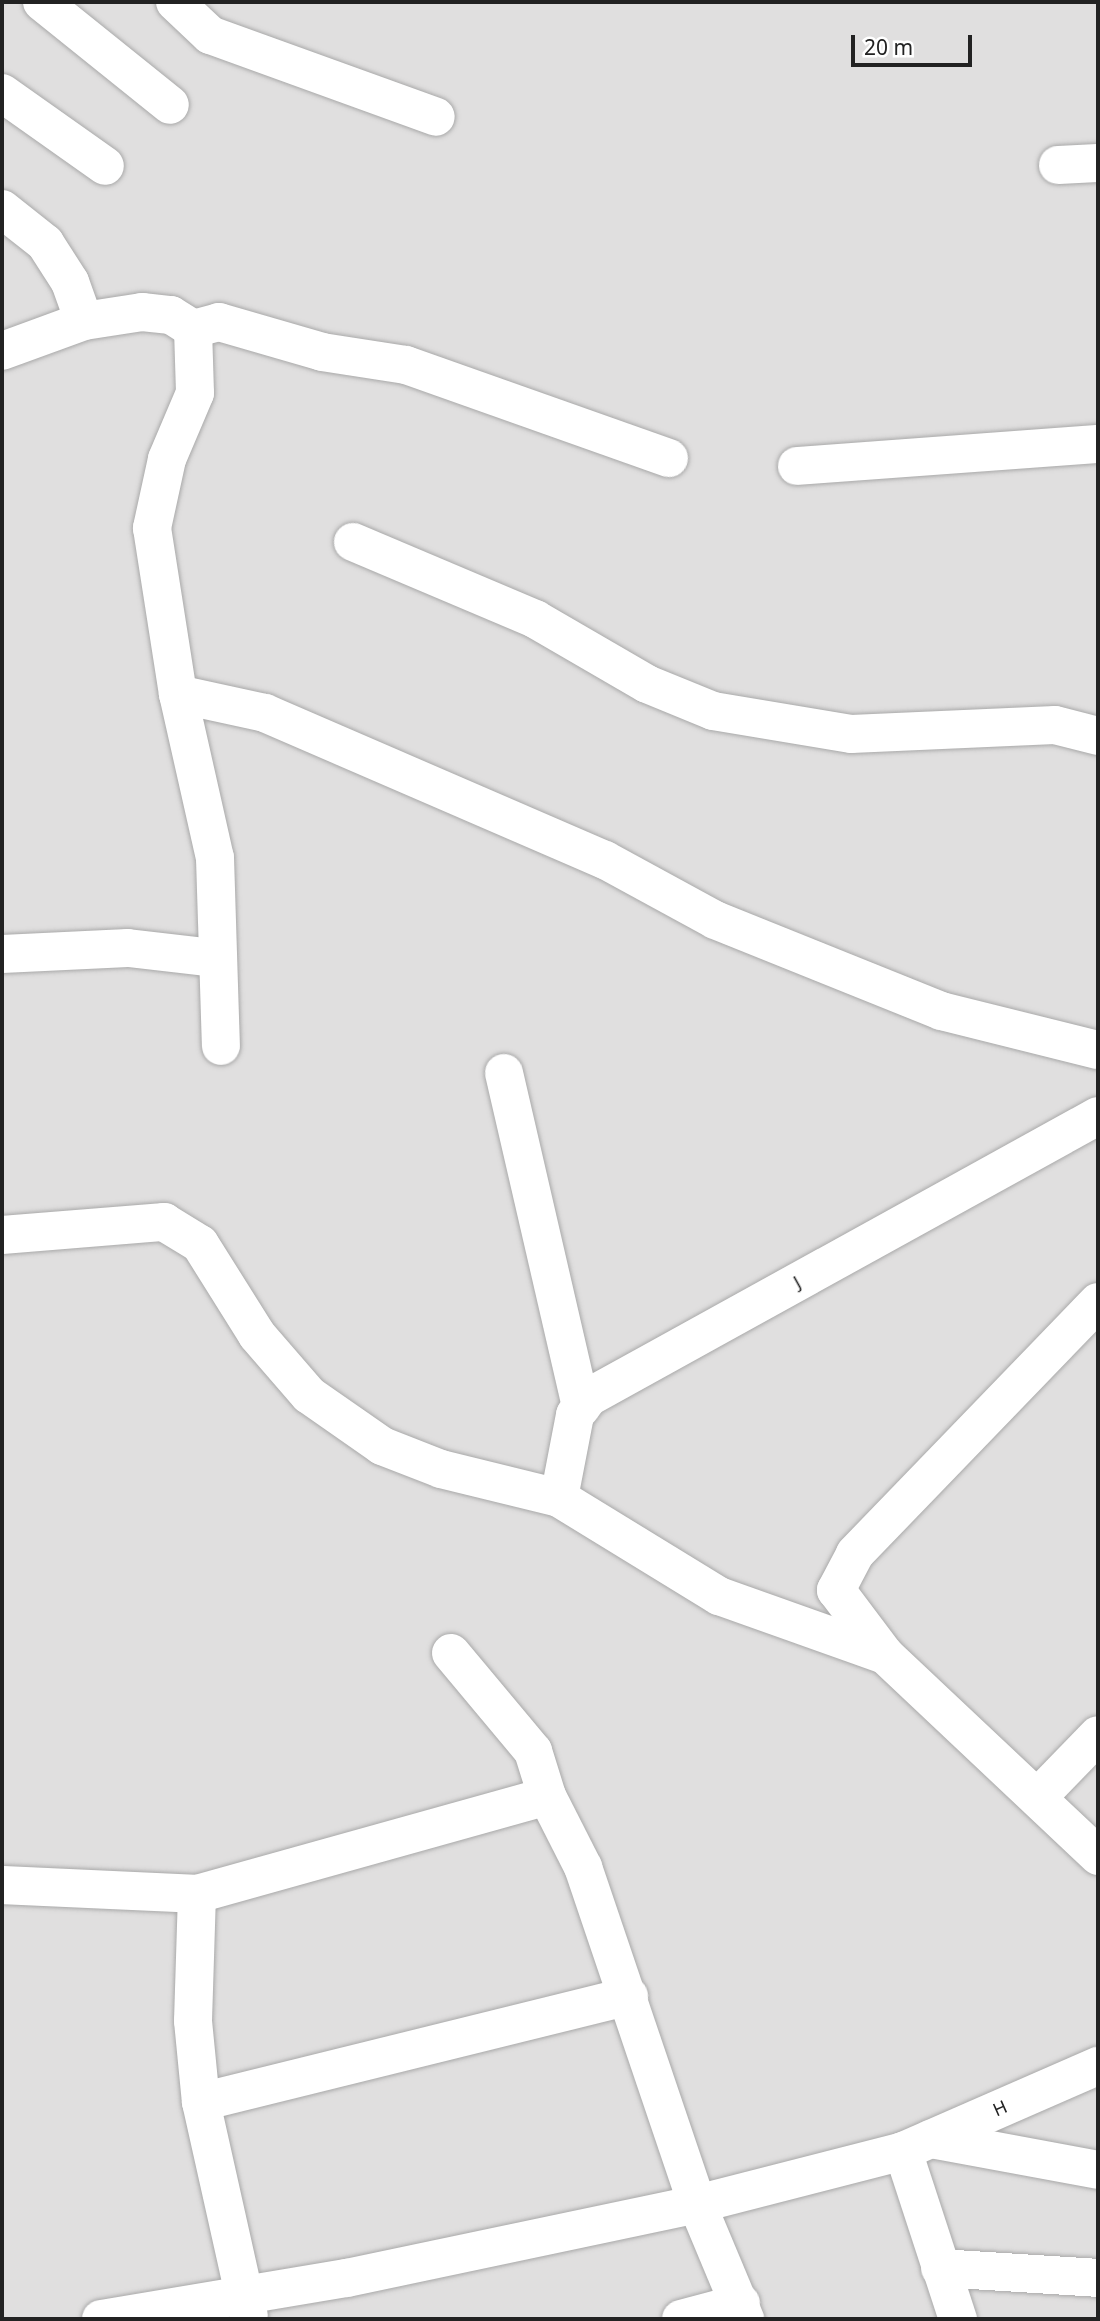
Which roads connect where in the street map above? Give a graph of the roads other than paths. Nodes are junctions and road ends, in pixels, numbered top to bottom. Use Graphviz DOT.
graph roads {
  1 [pos="42,2"];
  2 [pos="175,2"];
  3 [pos="2,93"];
  4 [pos="170,105"];
  5 [pos="436,117"];
  6 [pos="1098,163"];
  7 [pos="1058,165"];
  8 [pos="105,166"];
  9 [pos="2,209"];
  10 [pos="84,321"];
  11 [pos="193,329"];
  12 [pos="2,351"];
  13 [pos="1098,444"];
  14 [pos="669,458"];
  15 [pos="797,466"];
  16 [pos="353,542"];
  17 [pos="178,694"];
  18 [pos="1098,736"];
  19 [pos="2,954"];
  20 [pos="214,958"];
  21 [pos="221,1046"];
  22 [pos="1098,1050"];
  23 [pos="504,1073"];
  24 [pos="1098,1116"];
  25 [pos="2,1235"];
  26 [pos="1098,1302"];
  27 [pos="582,1407"];
  28 [pos="559,1498"];
  29 [pos="451,1653"];
  30 [pos="885,1655"];
  31 [pos="1098,1735"];
  32 [pos="547,1796"];
  33 [pos="1038,1797"];
  34 [pos="1098,1856"];
  35 [pos="2,1885"];
  36 [pos="197,1894"];
  37 [pos="629,1996"];
  38 [pos="1098,2066"];
  39 [pos="201,2102"];
  40 [pos="917,2145"];
  41 [pos="1098,2170"];
  42 [pos="697,2204"];
  43 [pos="940,2268"];
  44 [pos="1098,2278"];
  45 [pos="246,2306"];
  46 [pos="743,2311"];
  47 [pos="101,2319"];
  48 [pos="681,2319"];
  49 [pos="958,2319"];
  1 -- 4 [label="street"];
  2 -- 5 [label="street"];
  3 -- 8 [label="street"];
  6 -- 7 [label="street"];
  9 -- 10 [label="street"];
  10 -- 11 [label="street"];
  10 -- 12 [label="street"];
  11 -- 14 [label="street"];
  11 -- 17 [label="street"];
  13 -- 15 [label="street"];
  16 -- 18 [label="street"];
  17 -- 20 [label="street"];
  17 -- 22 [label="street"];
  19 -- 20 [label="street"];
  20 -- 21 [label="street"];
  23 -- 27 [label="street"];
  24 -- 27 [label="street, J"];
  25 -- 28 [label="street"];
  26 -- 30 [label="street"];
  27 -- 28 [label="street"];
  28 -- 30 [label="street"];
  29 -- 32 [label="street"];
  30 -- 33 [label="street"];
  31 -- 33 [label="street"];
  32 -- 36 [label="street"];
  32 -- 37 [label="street"];
  33 -- 34 [label="street"];
  35 -- 36 [label="street"];
  36 -- 39 [label="street"];
  37 -- 39 [label="street"];
  37 -- 42 [label="street"];
  38 -- 40 [label="street, H"];
  39 -- 45 [label="street"];
  40 -- 41 [label="street"];
  40 -- 42 [label="street, H"];
  40 -- 43 [label="street"];
  42 -- 45 [label="street, H"];
  42 -- 46 [label="street"];
  43 -- 44 [label="street"];
  43 -- 49 [label="street"];
  45 -- 47 [label="street, H"];
  46 -- 48 [label="street"];
}
